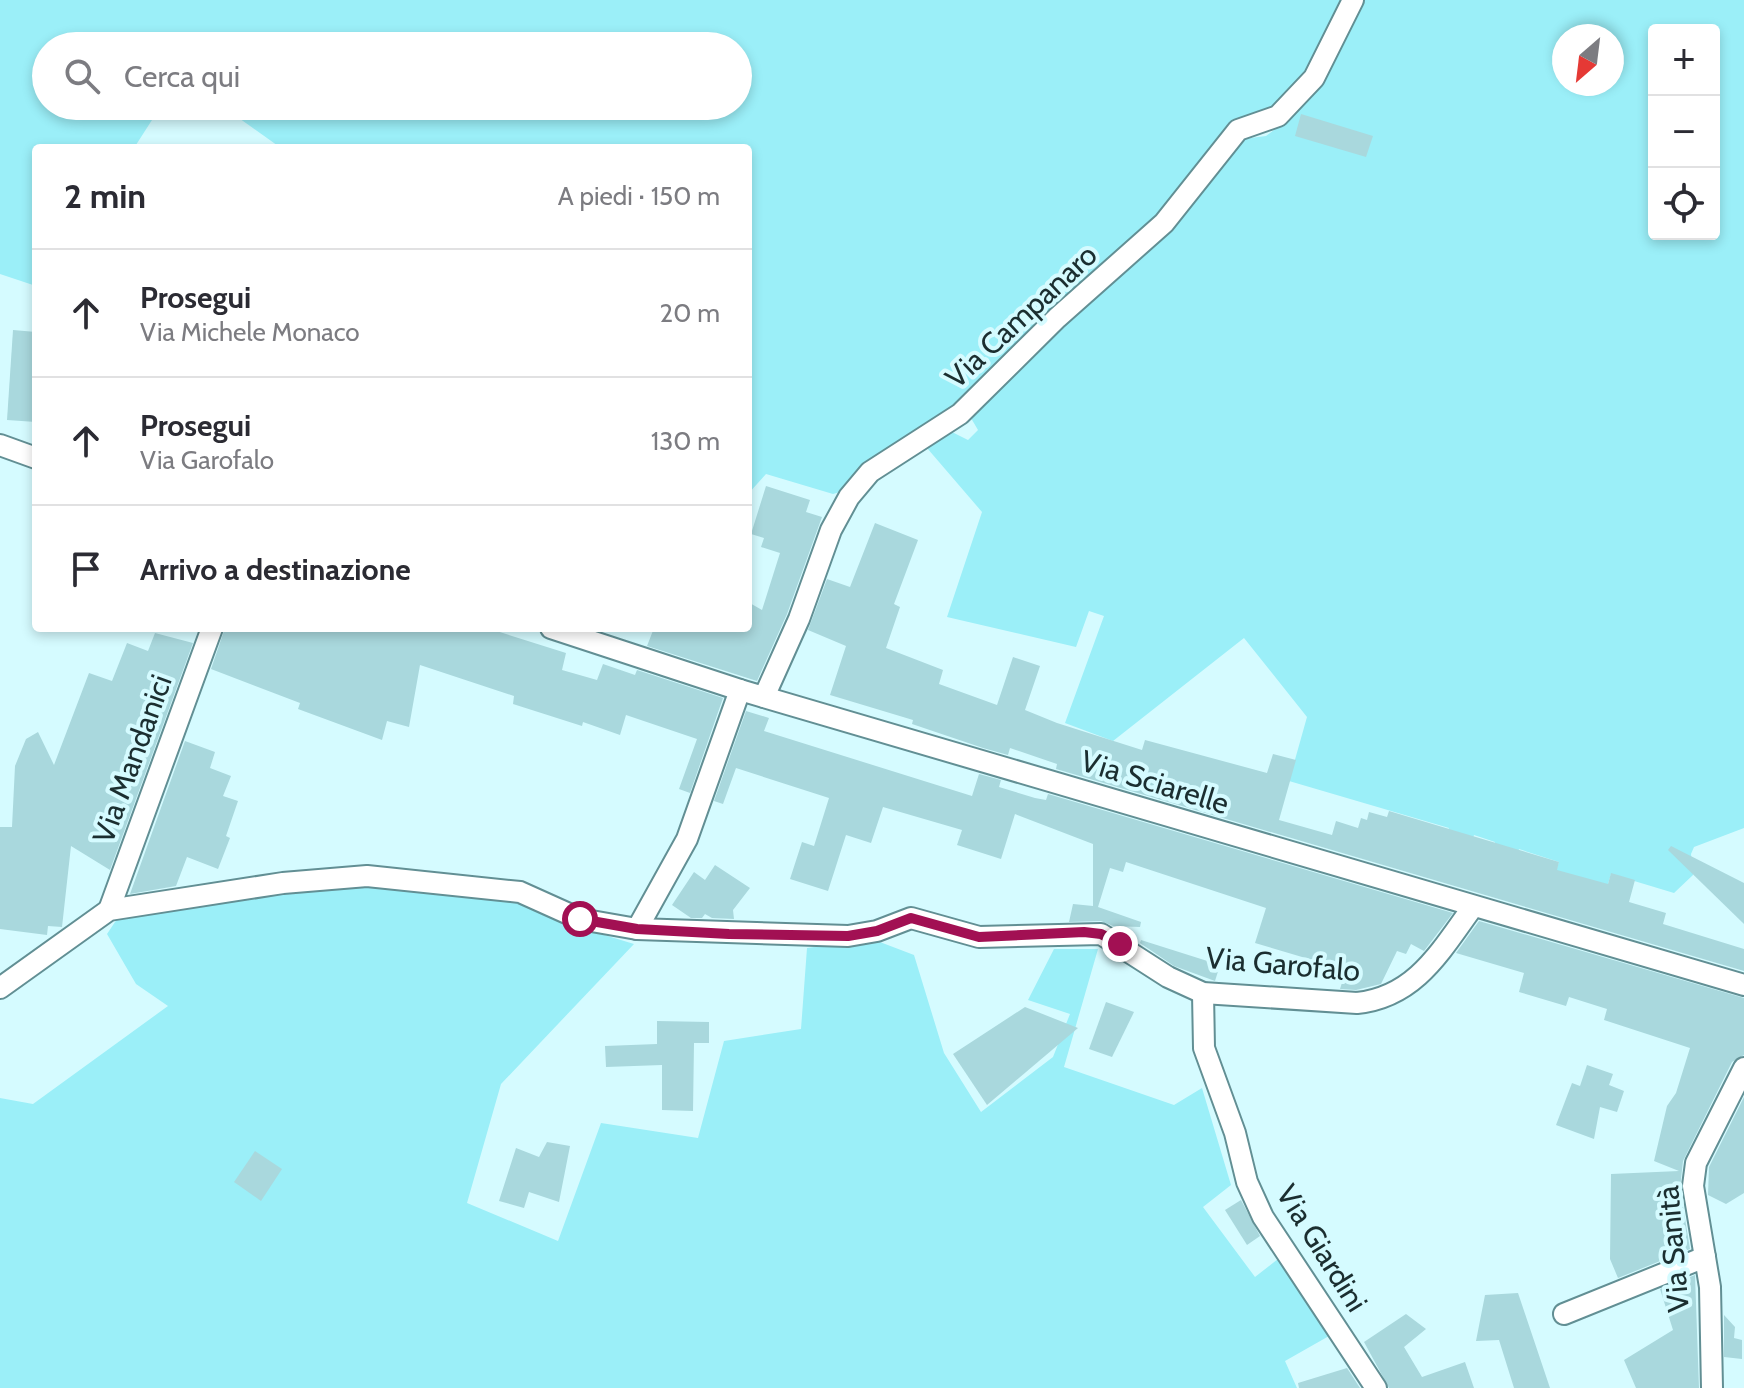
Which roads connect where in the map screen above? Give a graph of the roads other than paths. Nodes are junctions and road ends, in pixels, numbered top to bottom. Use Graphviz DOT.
graph roads {
  1 [pos="1353,0"];
  2 [pos="0,445"];
  3 [pos="32,457"];
  4 [pos="211,632"];
  5 [pos="563,632"];
  6 [pos="740,690"];
  7 [pos="764,697"];
  8 [pos="1472,908"];
  9 [pos="109,910"];
  10 [pos="637,929"];
  11 [pos="1744,985"];
  12 [pos="0,988"];
  13 [pos="1203,993"];
  14 [pos="1744,1068"];
  15 [pos="1705,1257"];
  16 [pos="1564,1314"];
  17 [pos="1376,1388"];
  18 [pos="1712,1388"];
  1 -- 7 [label="street, Via Campanaro"];
  2 -- 3 [label="street"];
  4 -- 9 [label="street, Via Mandanici"];
  5 -- 6 [label="street, Via Sciarelle"];
  6 -- 7 [label="street, Via Sciarelle"];
  6 -- 10 [label="street"];
  7 -- 8 [label="street, Via Sciarelle"];
  8 -- 11 [label="street, Via Sciarelle"];
  8 -- 13 [label="street, Via Garofalo"];
  9 -- 10 [label="street, Via Garofalo"];
  9 -- 12 [label="street"];
  10 -- 13 [label="street, Via Garofalo"];
  13 -- 17 [label="street, Via Giardini"];
  14 -- 15 [label="street, Via Sanità"];
  15 -- 16 [label="street"];
  15 -- 18 [label="street, Via Sanità"];
}
